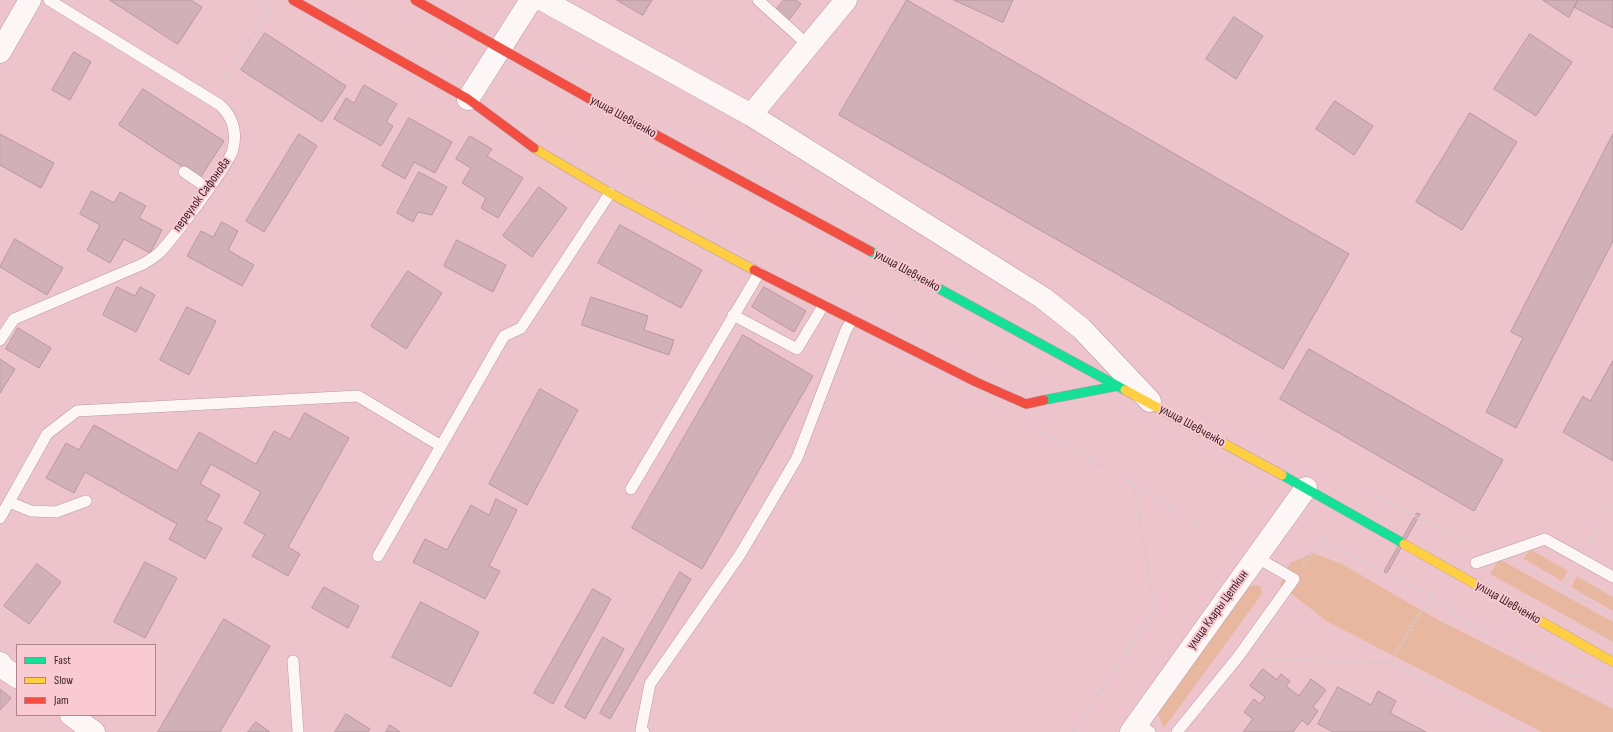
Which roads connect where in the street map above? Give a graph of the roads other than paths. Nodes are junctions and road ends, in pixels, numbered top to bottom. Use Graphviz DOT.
graph roads {
  1 [pos="30,0"];
  2 [pos="49,0"];
  3 [pos="293,0"];
  4 [pos="415,0"];
  5 [pos="531,0"];
  6 [pos="542,0"];
  7 [pos="758,0"];
  8 [pos="846,0"];
  9 [pos="18,21"];
  10 [pos="0,37"];
  11 [pos="808,45"];
  12 [pos="0,52"];
  13 [pos="468,99"];
  14 [pos="751,116"];
  15 [pos="184,172"];
  16 [pos="208,189"];
  17 [pos="610,193"];
  18 [pos="759,273"];
  19 [pos="823,306"];
  20 [pos="733,315"];
  21 [pos="852,320"];
  22 [pos="0,340"];
  23 [pos="1117,386"];
  24 [pos="1155,406"];
  25 [pos="441,446"];
  26 [pos="1306,488"];
  27 [pos="631,489"];
  28 [pos="86,501"];
  29 [pos="9,502"];
  30 [pos="0,518"];
  31 [pos="378,556"];
  32 [pos="1256,557"];
  33 [pos="1476,563"];
  34 [pos="1613,577"];
  35 [pos="293,661"];
  36 [pos="1613,662"];
  37 [pos="0,663"];
  38 [pos="16,676"];
  39 [pos="72,716"];
  40 [pos="1139,729"];
  41 [pos="94,732"];
  42 [pos="298,732"];
  43 [pos="644,732"];
  44 [pos="1177,732"];
  1 -- 9 [label="street"];
  2 -- 16 [label="lane, переулок Сафонова"];
  3 -- 13 [label="main road"];
  4 -- 23 [label="main road, улица Шевченко, bridge"];
  5 -- 13 [label="street"];
  6 -- 14 [label="street"];
  7 -- 11 [label="lane"];
  8 -- 11 [label="street"];
  9 -- 10 [label="lane"];
  9 -- 12 [label="street"];
  11 -- 14 [label="street"];
  13 -- 17 [label="main road"];
  14 -- 24 [label="street"];
  15 -- 16 [label="lane"];
  16 -- 22 [label="lane, переулок Сафонова"];
  17 -- 18 [label="main road"];
  17 -- 25 [label="lane"];
  18 -- 19 [label="main road"];
  18 -- 20 [label="lane"];
  19 -- 20 [label="lane"];
  19 -- 21 [label="main road"];
  20 -- 27 [label="lane"];
  21 -- 23 [label="main road"];
  21 -- 43 [label="lane"];
  23 -- 24 [label="main road, улица Шевченко"];
  24 -- 26 [label="main road, улица Шевченко"];
  25 -- 29 [label="lane"];
  25 -- 31 [label="lane"];
  26 -- 32 [label="street, улица Клары Цеткин"];
  26 -- 36 [label="main road, улица Шевченко"];
  28 -- 29 [label="lane"];
  29 -- 30 [label="lane"];
  32 -- 40 [label="street, улица Клары Цеткин"];
  32 -- 44 [label="lane"];
  33 -- 34 [label="lane"];
  35 -- 42 [label="lane"];
  37 -- 38 [label="street"];
  39 -- 41 [label="street"];
}
